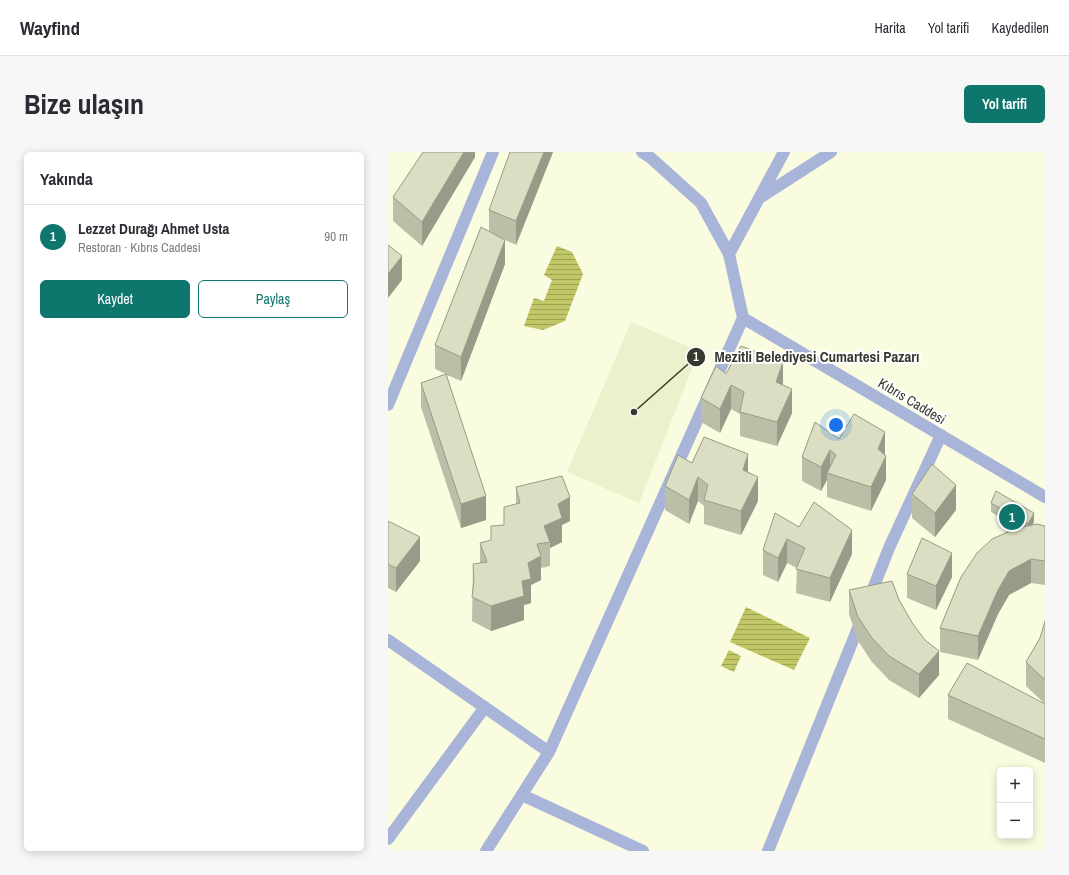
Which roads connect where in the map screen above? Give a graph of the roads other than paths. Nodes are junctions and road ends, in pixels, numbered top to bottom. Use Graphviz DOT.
graph roads {
  1 [pos="493,152"];
  2 [pos="642,152"];
  3 [pos="784,152"];
  4 [pos="831,152"];
  5 [pos="759,198"];
  6 [pos="729,254"];
  7 [pos="744,318"];
  8 [pos="388,405"];
  9 [pos="941,435"];
  10 [pos="1045,497"];
  11 [pos="388,640"];
  12 [pos="485,707"];
  13 [pos="549,752"];
  14 [pos="522,794"];
  15 [pos="388,839"];
  16 [pos="486,851"];
  17 [pos="643,851"];
  18 [pos="768,851"];
  1 -- 8 [label="street"];
  2 -- 6 [label="street"];
  3 -- 5 [label="street"];
  4 -- 5 [label="street"];
  5 -- 6 [label="street"];
  6 -- 7 [label="street"];
  7 -- 9 [label="street, Kıbrıs Caddesi"];
  7 -- 13 [label="street"];
  9 -- 10 [label="street, Kıbrıs Caddesi"];
  9 -- 18 [label="street"];
  11 -- 12 [label="street"];
  12 -- 13 [label="street"];
  12 -- 15 [label="street"];
  13 -- 14 [label="street"];
  14 -- 16 [label="street"];
  14 -- 17 [label="street"];
}
